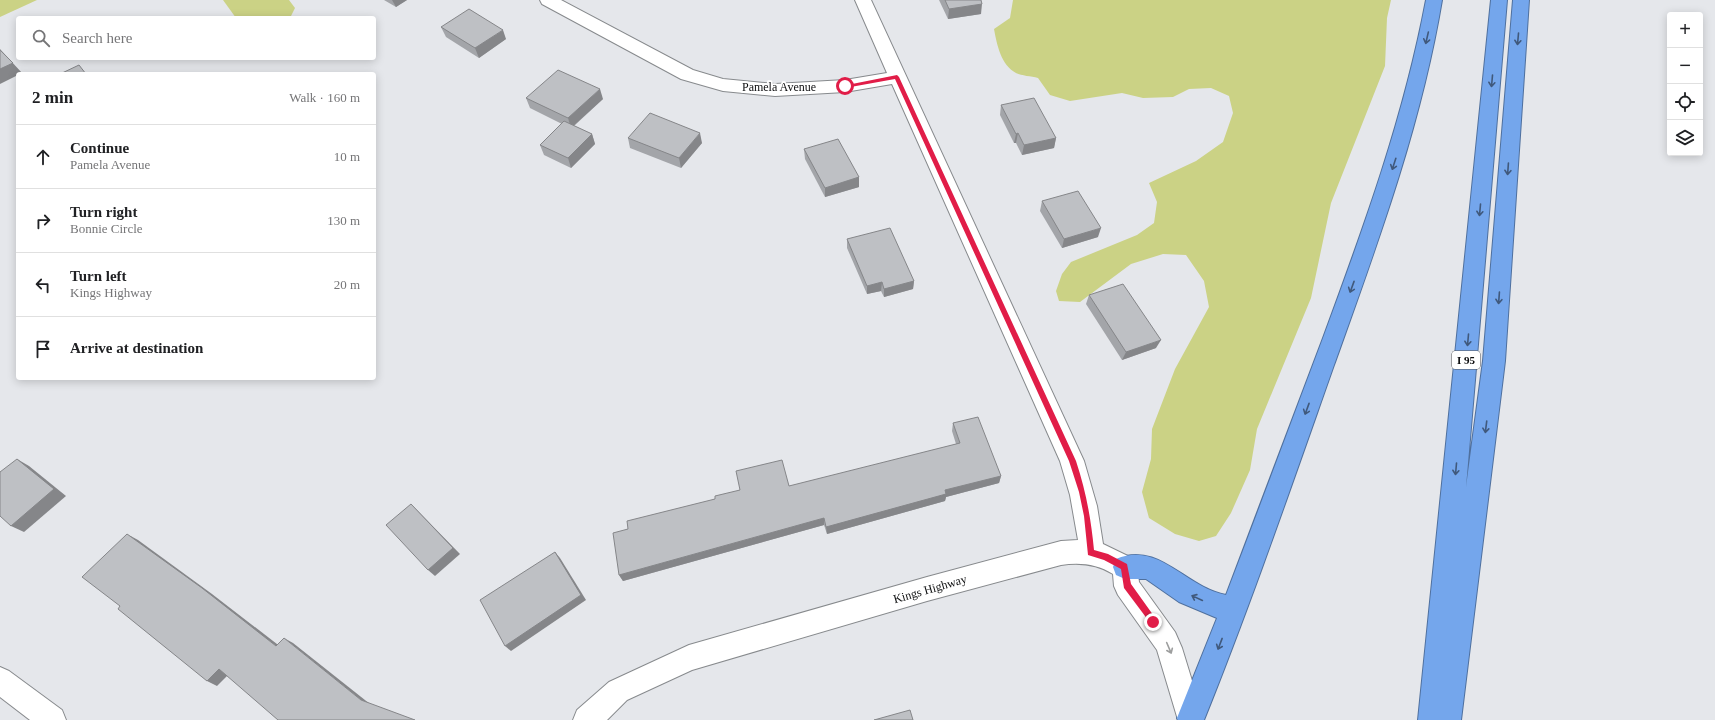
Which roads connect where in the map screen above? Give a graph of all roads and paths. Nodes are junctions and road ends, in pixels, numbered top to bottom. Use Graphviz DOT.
graph roads {
  1 [pos="548,0"];
  2 [pos="862,0"];
  3 [pos="1434,0"];
  4 [pos="1499,0"];
  5 [pos="1521,0"];
  6 [pos="897,77"];
  7 [pos="1091,553"];
  8 [pos="1125,567"];
  9 [pos="1234,608"];
  10 [pos="0,680"];
  11 [pos="1191,718"];
  12 [pos="52,720"];
  13 [pos="587,720"];
  14 [pos="1432,720"];
  15 [pos="1447,720"];
  1 -- 6 [label="street, Pamela Avenue"];
  2 -- 6 [label="street"];
  3 -- 9 [label="highway, one-way"];
  4 -- 14 [label="highway, I 95, one-way"];
  5 -- 15 [label="highway, one-way"];
  6 -- 7 [label="street"];
  7 -- 8 [label="street, Kings Highway"];
  7 -- 13 [label="street, Kings Highway"];
  9 -- 8 [label="highway, one-way"];
  8 -- 11 [label="street, one-way"];
  9 -- 11 [label="highway, one-way"];
  10 -- 12 [label="street"];
}
